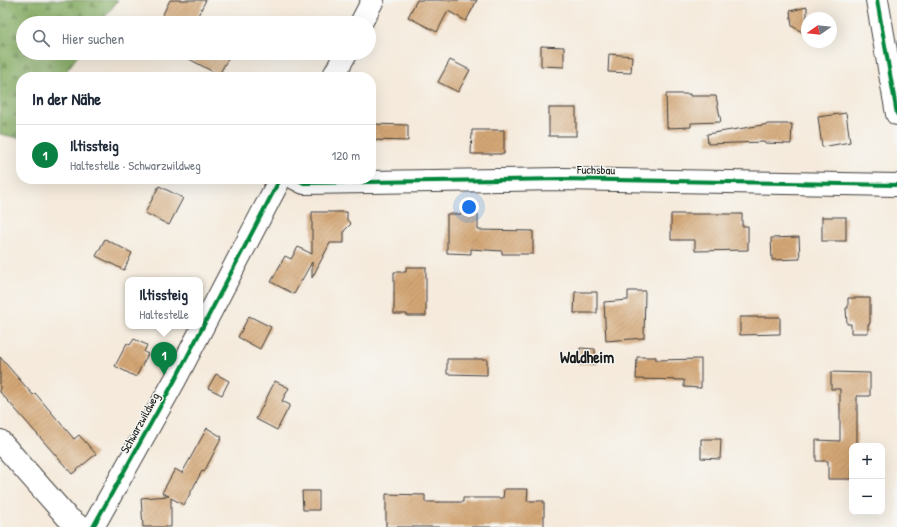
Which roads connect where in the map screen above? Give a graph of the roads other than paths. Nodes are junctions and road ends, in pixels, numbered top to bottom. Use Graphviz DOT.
graph roads {
  1 [pos="374,0"];
  2 [pos="877,0"];
  3 [pos="366,16"];
  4 [pos="342,60"];
  5 [pos="336,72"];
  6 [pos="897,114"];
  7 [pos="376,182"];
  8 [pos="277,184"];
  9 [pos="897,185"];
  10 [pos="203,326"];
  11 [pos="202,329"];
  12 [pos="0,441"];
  13 [pos="80,527"];
  14 [pos="93,527"];
  1 -- 3 [label="street"];
  2 -- 6 [label="street"];
  4 -- 5 [label="street"];
  7 -- 9 [label="street, Fuchsbau"];
  8 -- 10 [label="street, Schwarzwildweg"];
  11 -- 14 [label="street, Schwarzwildweg"];
  12 -- 13 [label="street"];
}
